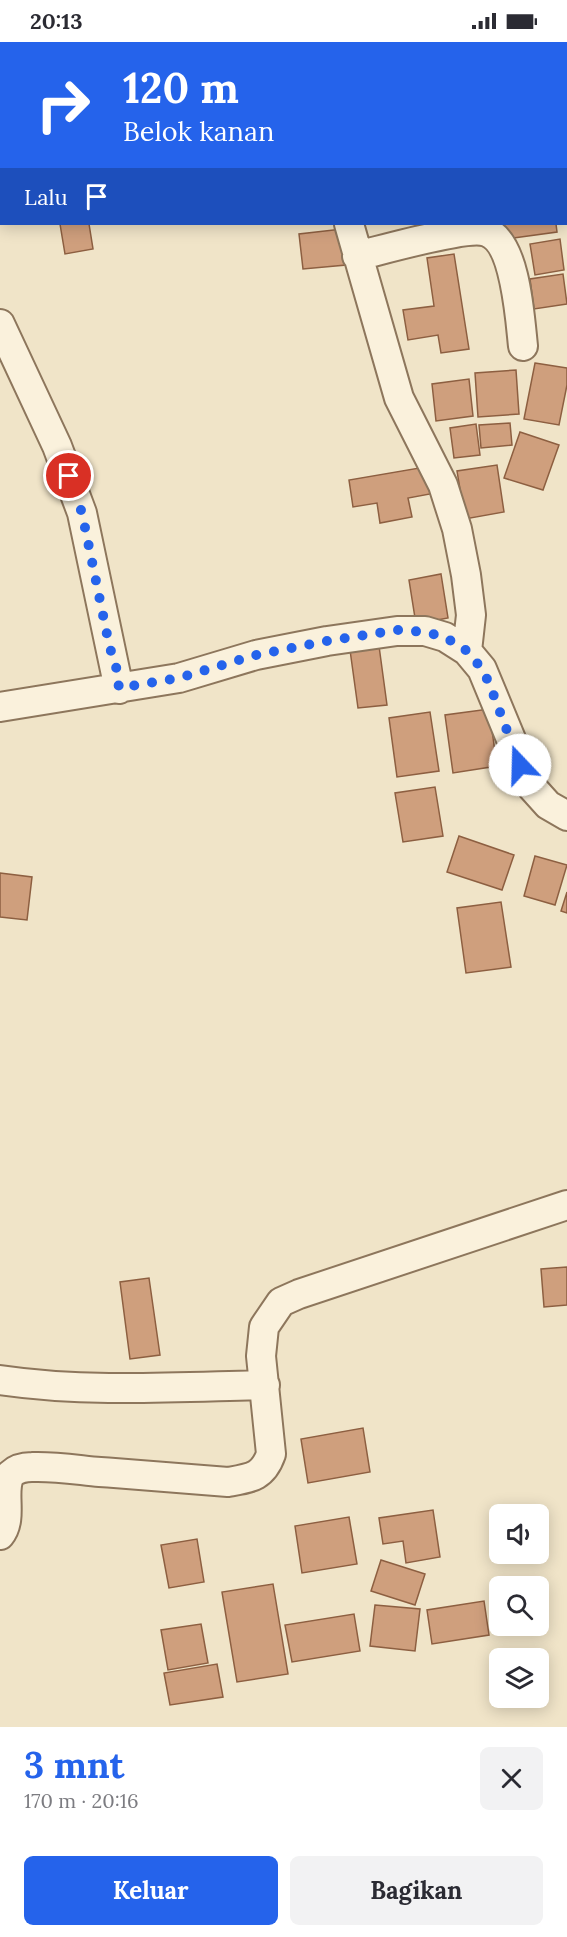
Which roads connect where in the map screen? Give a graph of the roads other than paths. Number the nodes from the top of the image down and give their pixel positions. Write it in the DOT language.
graph roads {
  1 [pos="348,225"];
  2 [pos="357,256"];
  3 [pos="0,324"];
  4 [pos="523,346"];
  5 [pos="467,651"];
  6 [pos="119,688"];
  7 [pos="0,707"];
  8 [pos="567,816"];
  9 [pos="567,1205"];
  10 [pos="0,1380"];
  11 [pos="265,1385"];
  12 [pos="0,1535"];
  1 -- 2 [label="street"];
  2 -- 4 [label="street"];
  2 -- 5 [label="street"];
  3 -- 6 [label="street"];
  5 -- 6 [label="street"];
  5 -- 8 [label="street"];
  6 -- 7 [label="street"];
  9 -- 11 [label="street"];
  10 -- 11 [label="street"];
  11 -- 12 [label="street"];
}
